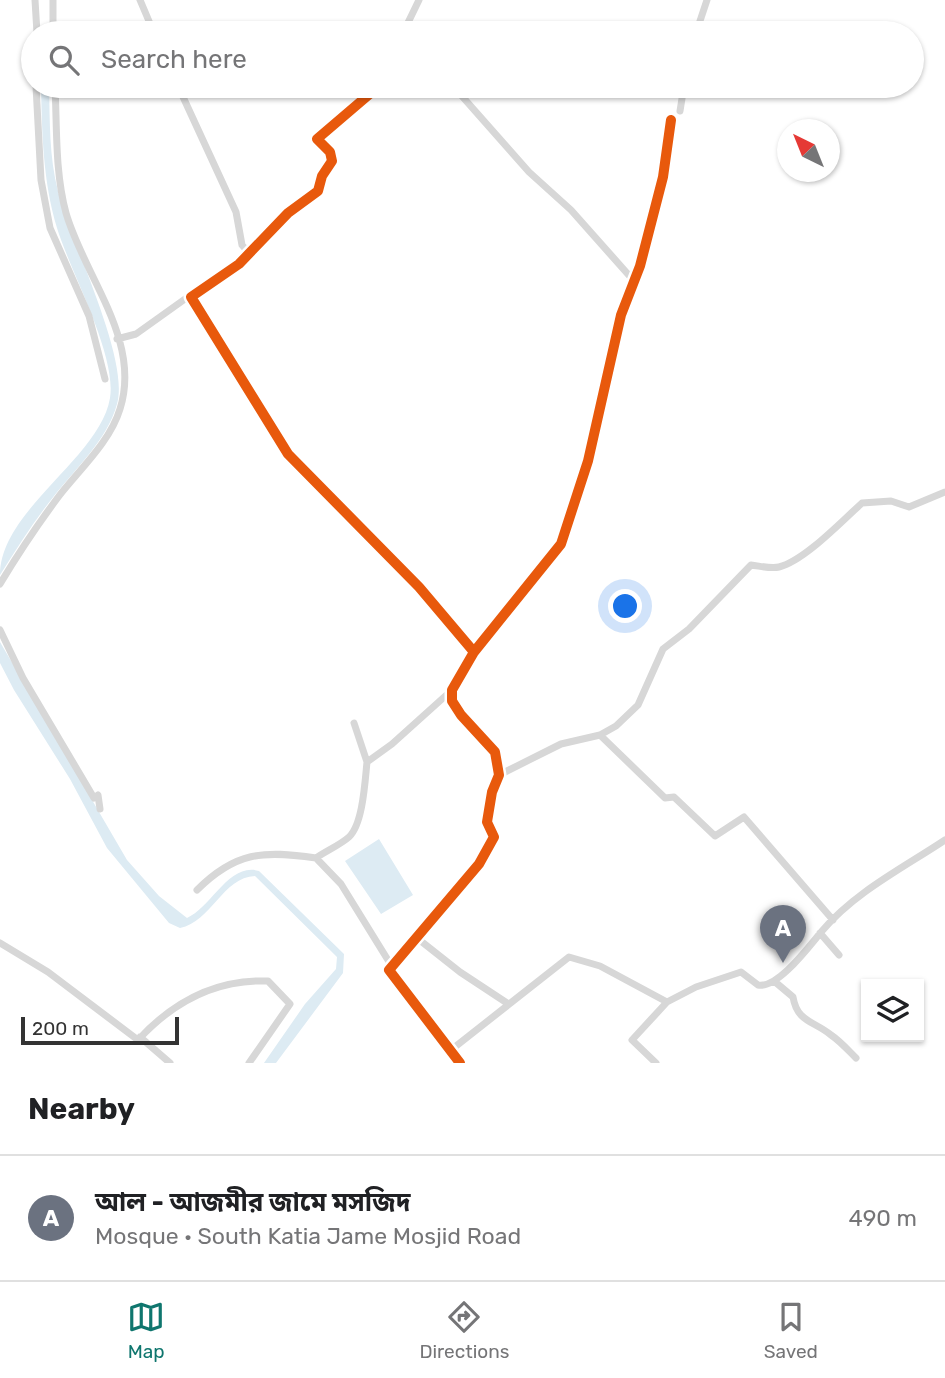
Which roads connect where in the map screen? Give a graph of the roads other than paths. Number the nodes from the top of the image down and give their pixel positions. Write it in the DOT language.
graph roads {
  1 [pos="35,0"];
  2 [pos="53,0"];
  3 [pos="140,0"];
  4 [pos="419,0"];
  5 [pos="707,0"];
  6 [pos="36,21"];
  7 [pos="53,21"];
  8 [pos="149,21"];
  9 [pos="410,21"];
  10 [pos="700,21"];
  11 [pos="38,98"];
  12 [pos="55,98"];
  13 [pos="184,98"];
  14 [pos="365,98"];
  15 [pos="464,98"];
  16 [pos="682,98"];
  17 [pos="680,111"];
  18 [pos="671,120"];
  19 [pos="250,254"];
  20 [pos="634,281"];
  21 [pos="184,299"];
  22 [pos="117,339"];
  23 [pos="105,379"];
  24 [pos="945,492"];
  25 [pos="0,584"];
  26 [pos="0,630"];
  27 [pos="474,652"];
  28 [pos="452,690"];
  29 [pos="354,723"];
  30 [pos="600,735"];
  31 [pos="367,762"];
  32 [pos="499,775"];
  33 [pos="100,809"];
  34 [pos="945,840"];
  35 [pos="316,858"];
  36 [pos="197,890"];
  37 [pos="833,920"];
  38 [pos="820,933"];
  39 [pos="417,938"];
  40 [pos="0,943"];
  41 [pos="839,955"];
  42 [pos="391,965"];
  43 [pos="774,981"];
  44 [pos="667,1002"];
  45 [pos="508,1003"];
  46 [pos="140,1037"];
  47 [pos="451,1050"];
  48 [pos="856,1058"];
  49 [pos="170,1063"];
  50 [pos="249,1063"];
  51 [pos="460,1063"];
  52 [pos="656,1063"];
  1 -- 6 [label="street"];
  2 -- 7 [label="street"];
  3 -- 8 [label="street"];
  4 -- 9 [label="street"];
  5 -- 10 [label="street"];
  11 -- 23 [label="street"];
  12 -- 22 [label="street"];
  13 -- 19 [label="street"];
  14 -- 19 [label="street"];
  15 -- 20 [label="street"];
  16 -- 17 [label="street"];
  18 -- 20 [label="street"];
  19 -- 27 [label="street"];
  20 -- 27 [label="street"];
  21 -- 22 [label="street"];
  22 -- 25 [label="street"];
  24 -- 30 [label="street"];
  26 -- 33 [label="street"];
  27 -- 28 [label="street"];
  28 -- 31 [label="street"];
  28 -- 32 [label="street"];
  29 -- 31 [label="street"];
  30 -- 32 [label="street"];
  30 -- 37 [label="street"];
  31 -- 35 [label="street"];
  32 -- 39 [label="street"];
  34 -- 37 [label="street"];
  35 -- 36 [label="street"];
  35 -- 42 [label="street"];
  37 -- 38 [label="street"];
  38 -- 41 [label="street"];
  38 -- 43 [label="street"];
  39 -- 42 [label="street"];
  39 -- 45 [label="street"];
  40 -- 46 [label="street"];
  42 -- 47 [label="street"];
  43 -- 44 [label="street"];
  43 -- 48 [label="street"];
  44 -- 45 [label="street"];
  44 -- 52 [label="street"];
  45 -- 47 [label="street"];
  46 -- 49 [label="street"];
  46 -- 50 [label="street"];
  47 -- 51 [label="street"];
}
